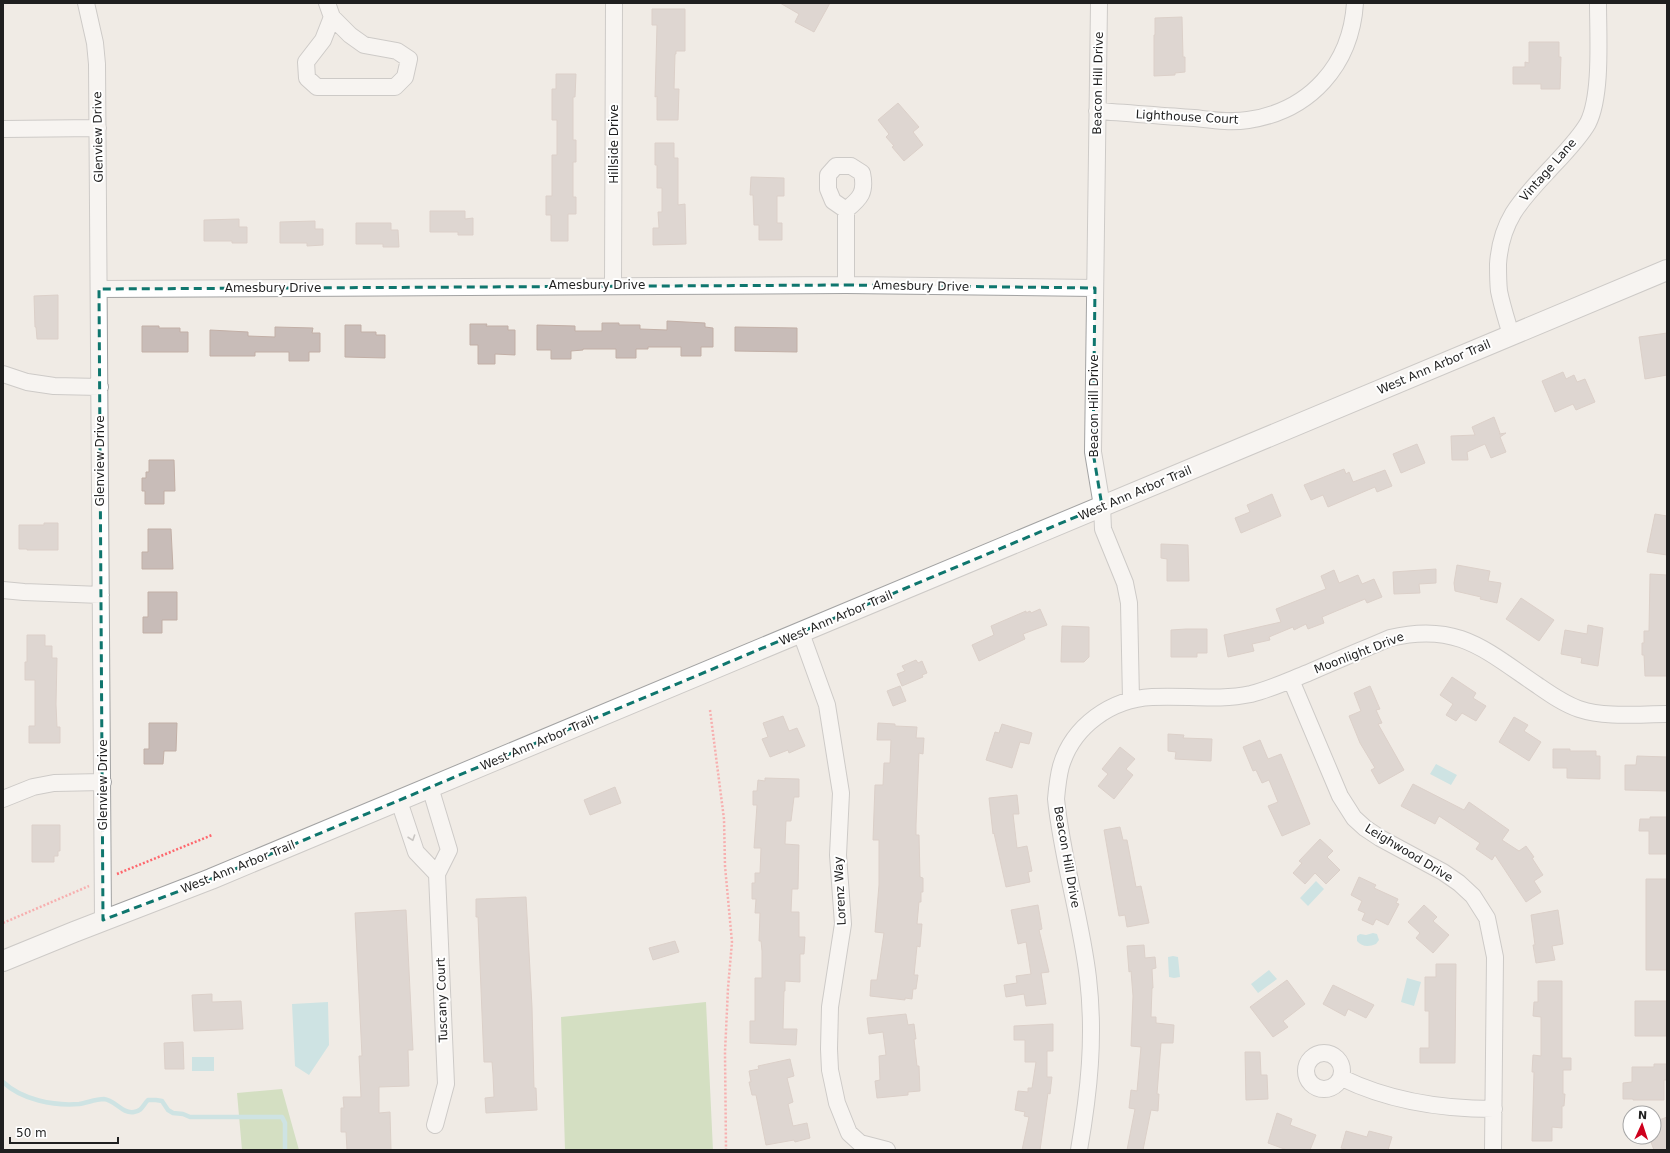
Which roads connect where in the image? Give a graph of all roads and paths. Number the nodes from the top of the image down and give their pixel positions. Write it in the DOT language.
graph roads {
  1 [pos="86,3"];
  2 [pos="614,3"];
  3 [pos="1099,3"];
  4 [pos="1355,3"];
  5 [pos="1598,3"];
  6 [pos="329,10"];
  7 [pos="1097,111"];
  8 [pos="98,128"];
  9 [pos="3,129"];
  10 [pos="846,210"];
  11 [pos="1667,270"];
  12 [pos="613,285"];
  13 [pos="846,285"];
  14 [pos="1095,288"];
  15 [pos="99,289"];
  16 [pos="1511,335"];
  17 [pos="3,374"];
  18 [pos="100,387"];
  19 [pos="1102,506"];
  20 [pos="3,590"];
  21 [pos="101,595"];
  22 [pos="801,633"];
  23 [pos="1291,680"];
  24 [pos="1131,700"];
  25 [pos="710,710"];
  26 [pos="1667,714"];
  27 [pos="103,782"];
  28 [pos="430,787"];
  29 [pos="3,799"];
  30 [pos="399,801"];
  31 [pos="437,874"];
  32 [pos="103,920"];
  33 [pos="3,961"];
  34 [pos="1342,1078"];
  35 [pos="1494,1109"];
  36 [pos="435,1125"];
  37 [pos="726,1150"];
  38 [pos="887,1150"];
  39 [pos="1079,1150"];
  40 [pos="1493,1150"];
  1 -- 8 [label="street, Glenview Drive"];
  2 -- 12 [label="street, Hillside Drive"];
  3 -- 7 [label="street, Beacon Hill Drive"];
  4 -- 7 [label="street, Lighthouse Court"];
  5 -- 16 [label="street, Vintage Lane"];
  6 -- 6 [label="street"];
  7 -- 14 [label="street, Beacon Hill Drive"];
  8 -- 9 [label="street"];
  8 -- 15 [label="street, Glenview Drive"];
  10 -- 13 [label="street"];
  11 -- 16 [label="street, West Ann Arbor Trail"];
  12 -- 13 [label="street, Amesbury Drive"];
  12 -- 15 [label="street, Amesbury Drive"];
  13 -- 14 [label="street, Amesbury Drive"];
  14 -- 19 [label="street, Beacon Hill Drive"];
  15 -- 18 [label="street, Glenview Drive"];
  16 -- 19 [label="street, West Ann Arbor Trail"];
  17 -- 18 [label="street"];
  18 -- 21 [label="street, Glenview Drive"];
  19 -- 22 [label="street, West Ann Arbor Trail"];
  19 -- 24 [label="street, Beacon Hill Drive"];
  20 -- 21 [label="street"];
  21 -- 27 [label="street, Glenview Drive"];
  22 -- 28 [label="street, West Ann Arbor Trail"];
  22 -- 38 [label="street, Lorenz Way"];
  23 -- 24 [label="street, Moonlight Drive"];
  23 -- 26 [label="street, Moonlight Drive"];
  23 -- 35 [label="street, Leighwood Drive"];
  24 -- 39 [label="street, Beacon Hill Drive"];
  25 -- 37 [label="path"];
  27 -- 29 [label="street"];
  27 -- 32 [label="street, Glenview Drive"];
  28 -- 30 [label="street, West Ann Arbor Trail"];
  28 -- 31 [label="street, Tuscany Court"];
  30 -- 31 [label="street, one-way"];
  30 -- 32 [label="street, West Ann Arbor Trail"];
  31 -- 36 [label="street, Tuscany Court"];
  32 -- 33 [label="street, West Ann Arbor Trail"];
  34 -- 35 [label="street"];
  35 -- 40 [label="street, Leighwood Drive"];
}
